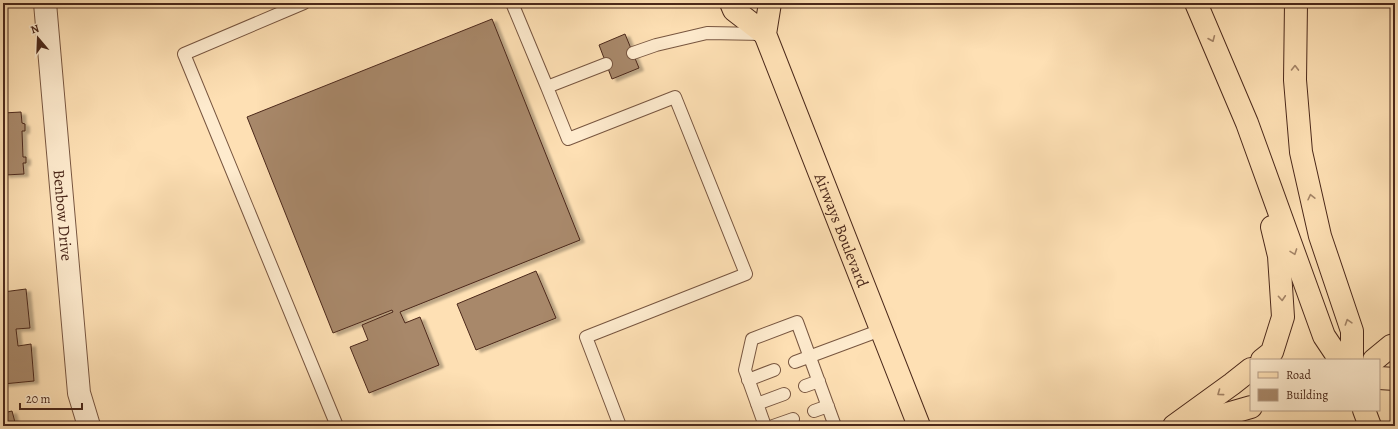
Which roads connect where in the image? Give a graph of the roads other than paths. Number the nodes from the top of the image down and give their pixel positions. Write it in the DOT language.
graph roads {
  1 [pos="45,3"];
  2 [pos="304,3"];
  3 [pos="512,3"];
  4 [pos="731,3"];
  5 [pos="770,3"];
  6 [pos="1196,3"];
  7 [pos="1296,3"];
  8 [pos="765,34"];
  9 [pos="633,53"];
  10 [pos="606,64"];
  11 [pos="547,87"];
  12 [pos="1248,123"];
  13 [pos="881,330"];
  14 [pos="1395,345"];
  15 [pos="810,357"];
  16 [pos="1263,359"];
  17 [pos="1339,359"];
  18 [pos="1352,359"];
  19 [pos="1375,359"];
  20 [pos="795,362"];
  21 [pos="774,370"];
  22 [pos="1250,370"];
  23 [pos="1380,378"];
  24 [pos="1395,379"];
  25 [pos="748,380"];
  26 [pos="819,381"];
  27 [pos="805,386"];
  28 [pos="784,394"];
  29 [pos="757,404"];
  30 [pos="828,406"];
  31 [pos="1250,407"];
  32 [pos="814,411"];
  33 [pos="1364,411"];
  34 [pos="793,419"];
  35 [pos="88,426"];
  36 [pos="337,426"];
  37 [pos="620,426"];
  38 [pos="765,426"];
  39 [pos="773,426"];
  40 [pos="835,426"];
  41 [pos="918,426"];
  42 [pos="1174,426"];
  43 [pos="1185,426"];
  44 [pos="1370,426"];
  1 -- 35 [label="street, Benbow Drive"];
  2 -- 36 [label="lane"];
  3 -- 11 [label="lane"];
  4 -- 8 [label="main road"];
  5 -- 8 [label="main road"];
  6 -- 12 [label="main road, one-way"];
  18 -- 7 [label="main road, one-way"];
  8 -- 9 [label="lane"];
  8 -- 13 [label="main road, Airways Boulevard"];
  10 -- 11 [label="lane"];
  11 -- 37 [label="lane"];
  12 -- 16 [label="main road, one-way"];
  12 -- 17 [label="main road, one-way"];
  13 -- 15 [label="lane"];
  13 -- 41 [label="main road, Airways Boulevard"];
  14 -- 19 [label="main road"];
  15 -- 20 [label="lane"];
  15 -- 25 [label="lane"];
  15 -- 26 [label="lane"];
  21 -- 25 [label="lane"];
  22 -- 42 [label="main road, one-way"];
  23 -- 24 [label="main road"];
  25 -- 29 [label="lane"];
  26 -- 27 [label="lane"];
  26 -- 30 [label="lane"];
  28 -- 29 [label="lane"];
  29 -- 38 [label="lane"];
  30 -- 32 [label="lane"];
  30 -- 40 [label="lane"];
  31 -- 43 [label="main road"];
  33 -- 44 [label="main road"];
  34 -- 39 [label="lane"];
}
